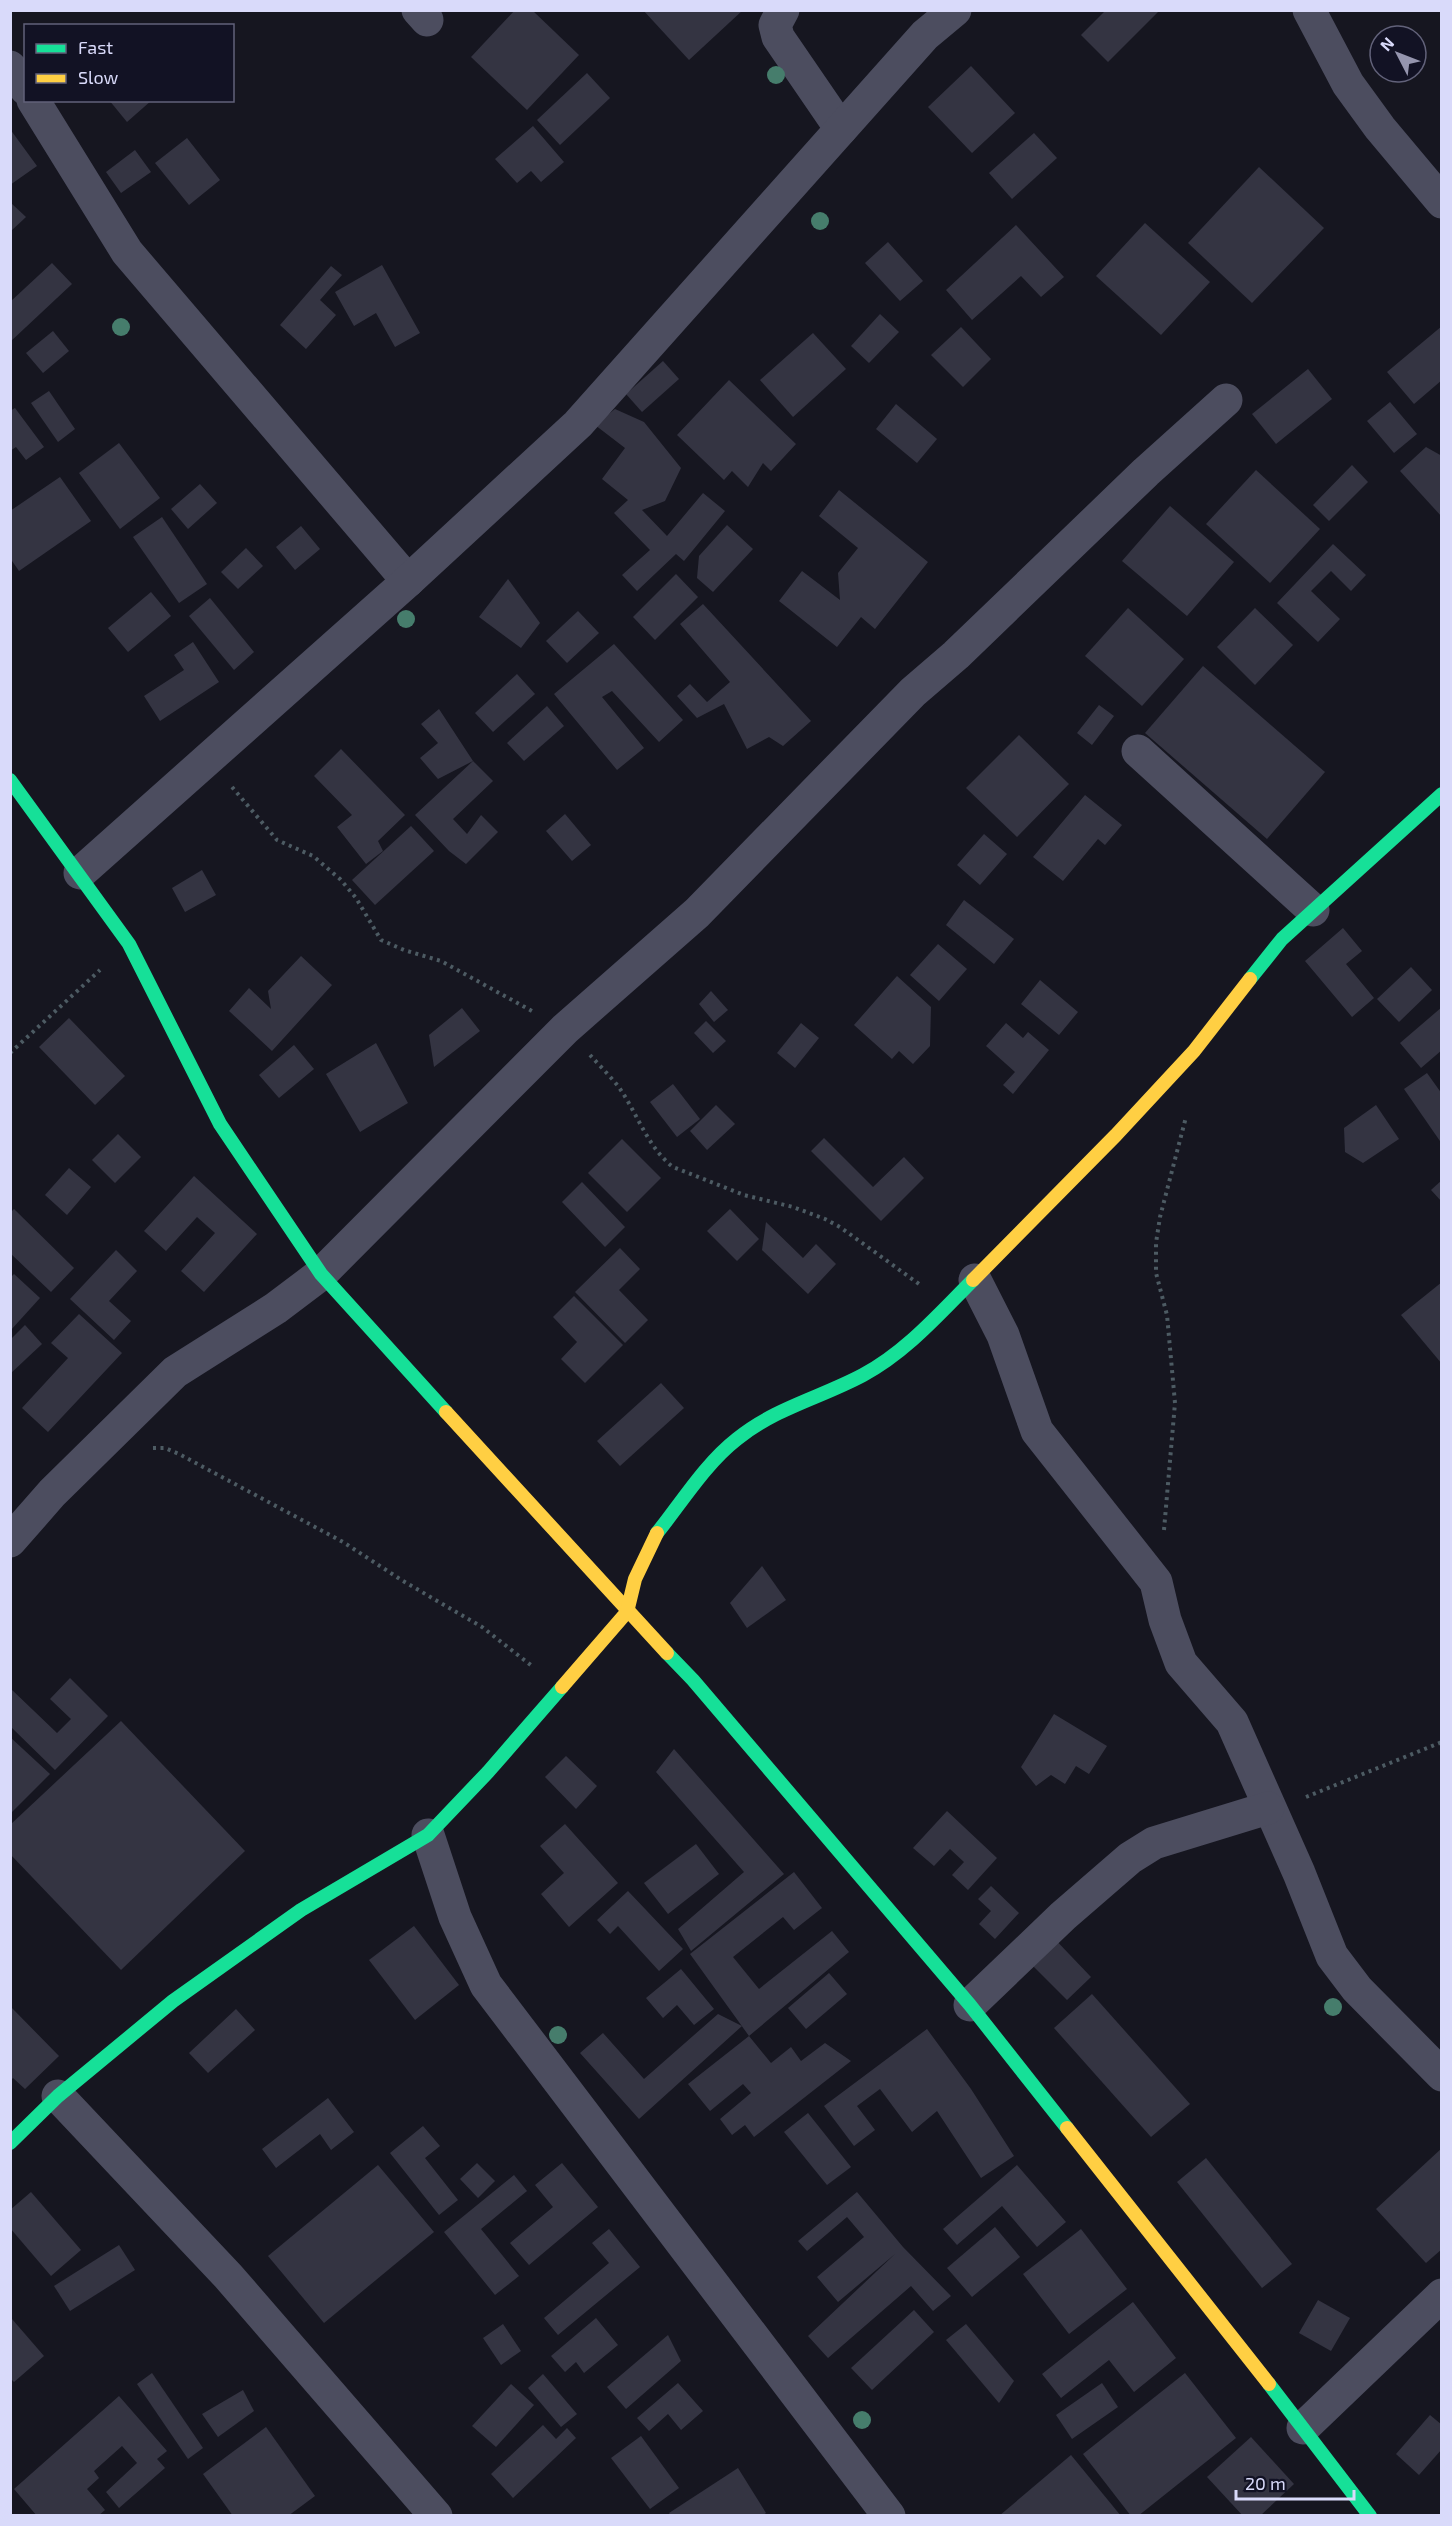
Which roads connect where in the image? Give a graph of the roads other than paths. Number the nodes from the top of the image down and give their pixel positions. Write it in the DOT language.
graph roads {
  1 [pos="783,10"];
  2 [pos="955,10"];
  3 [pos="1309,10"];
  4 [pos="10,67"];
  5 [pos="24,86"];
  6 [pos="34,102"];
  7 [pos="841,129"];
  8 [pos="1442,202"];
  9 [pos="1226,400"];
  10 [pos="408,581"];
  11 [pos="1138,751"];
  12 [pos="10,780"];
  13 [pos="1442,795"];
  14 [pos="80,873"];
  15 [pos="1313,910"];
  16 [pos="321,1274"];
  17 [pos="975,1280"];
  18 [pos="22,1516"];
  19 [pos="10,1541"];
  20 [pos="627,1612"];
  21 [pos="1268,1808"];
  22 [pos="428,1835"];
  23 [pos="970,2005"];
  24 [pos="1442,2075"];
  25 [pos="58,2096"];
  26 [pos="10,2143"];
  27 [pos="1442,2295"];
  28 [pos="1303,2428"];
  29 [pos="436,2516"];
  30 [pos="889,2516"];
  31 [pos="1370,2516"];
  1 -- 7 [label="street"];
  2 -- 7 [label="street"];
  3 -- 8 [label="street"];
  4 -- 5 [label="street"];
  6 -- 10 [label="street"];
  7 -- 10 [label="street"];
  9 -- 16 [label="street"];
  10 -- 14 [label="street"];
  11 -- 15 [label="street"];
  12 -- 14 [label="street"];
  13 -- 15 [label="street"];
  14 -- 16 [label="street"];
  15 -- 17 [label="street"];
  16 -- 18 [label="street"];
  16 -- 20 [label="street"];
  17 -- 20 [label="street"];
  17 -- 21 [label="street"];
  18 -- 19 [label="street"];
  20 -- 22 [label="street"];
  20 -- 23 [label="street"];
  21 -- 23 [label="street"];
  21 -- 24 [label="street"];
  22 -- 25 [label="street"];
  22 -- 30 [label="street"];
  23 -- 28 [label="street"];
  25 -- 26 [label="street"];
  25 -- 29 [label="street"];
  27 -- 28 [label="street"];
  28 -- 31 [label="street"];
}
